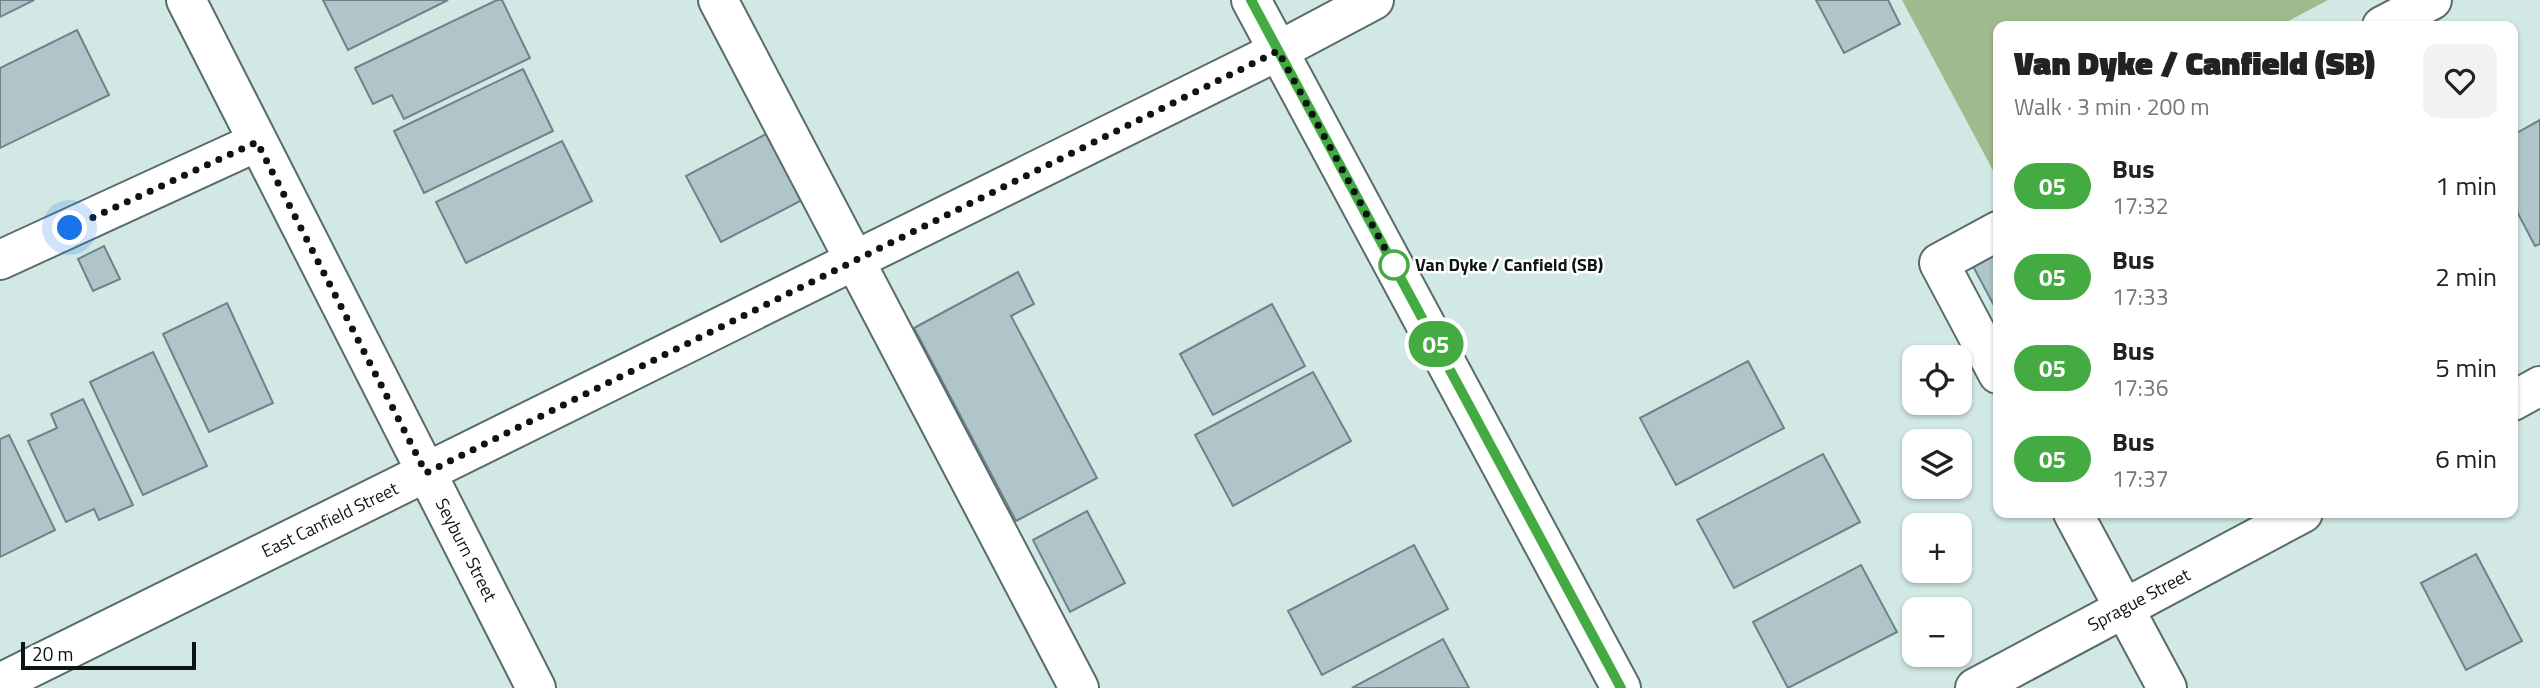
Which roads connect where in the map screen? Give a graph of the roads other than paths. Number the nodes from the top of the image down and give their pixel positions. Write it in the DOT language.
graph roads {
  1 [pos="186,0"];
  2 [pos="718,0"];
  3 [pos="1251,0"];
  4 [pos="1374,0"];
  5 [pos="2432,0"];
  6 [pos="2392,21"];
  7 [pos="1278,51"];
  8 [pos="257,142"];
  9 [pos="1993,234"];
  10 [pos="0,260"];
  11 [pos="854,261"];
  12 [pos="1993,365"];
  13 [pos="2540,386"];
  14 [pos="2518,398"];
  15 [pos="426,473"];
  16 [pos="2076,518"];
  17 [pos="2295,518"];
  18 [pos="2124,609"];
  19 [pos="0,683"];
  20 [pos="536,688"];
  21 [pos="1079,688"];
  22 [pos="1621,688"];
  23 [pos="1975,688"];
  24 [pos="2167,688"];
  1 -- 8 [label="street, Seyburn Street"];
  2 -- 11 [label="street"];
  3 -- 7 [label="street"];
  4 -- 7 [label="street, East Canfield Street"];
  5 -- 6 [label="street"];
  7 -- 11 [label="street, East Canfield Street"];
  7 -- 22 [label="street"];
  8 -- 10 [label="street"];
  8 -- 15 [label="street, Seyburn Street"];
  9 -- 12 [label="street"];
  11 -- 15 [label="street, East Canfield Street"];
  11 -- 21 [label="street"];
  13 -- 14 [label="street"];
  15 -- 19 [label="street, East Canfield Street"];
  15 -- 20 [label="street, Seyburn Street"];
  16 -- 18 [label="street"];
  17 -- 18 [label="street, Sprague Street"];
  18 -- 23 [label="street, Sprague Street"];
  18 -- 24 [label="street"];
}
